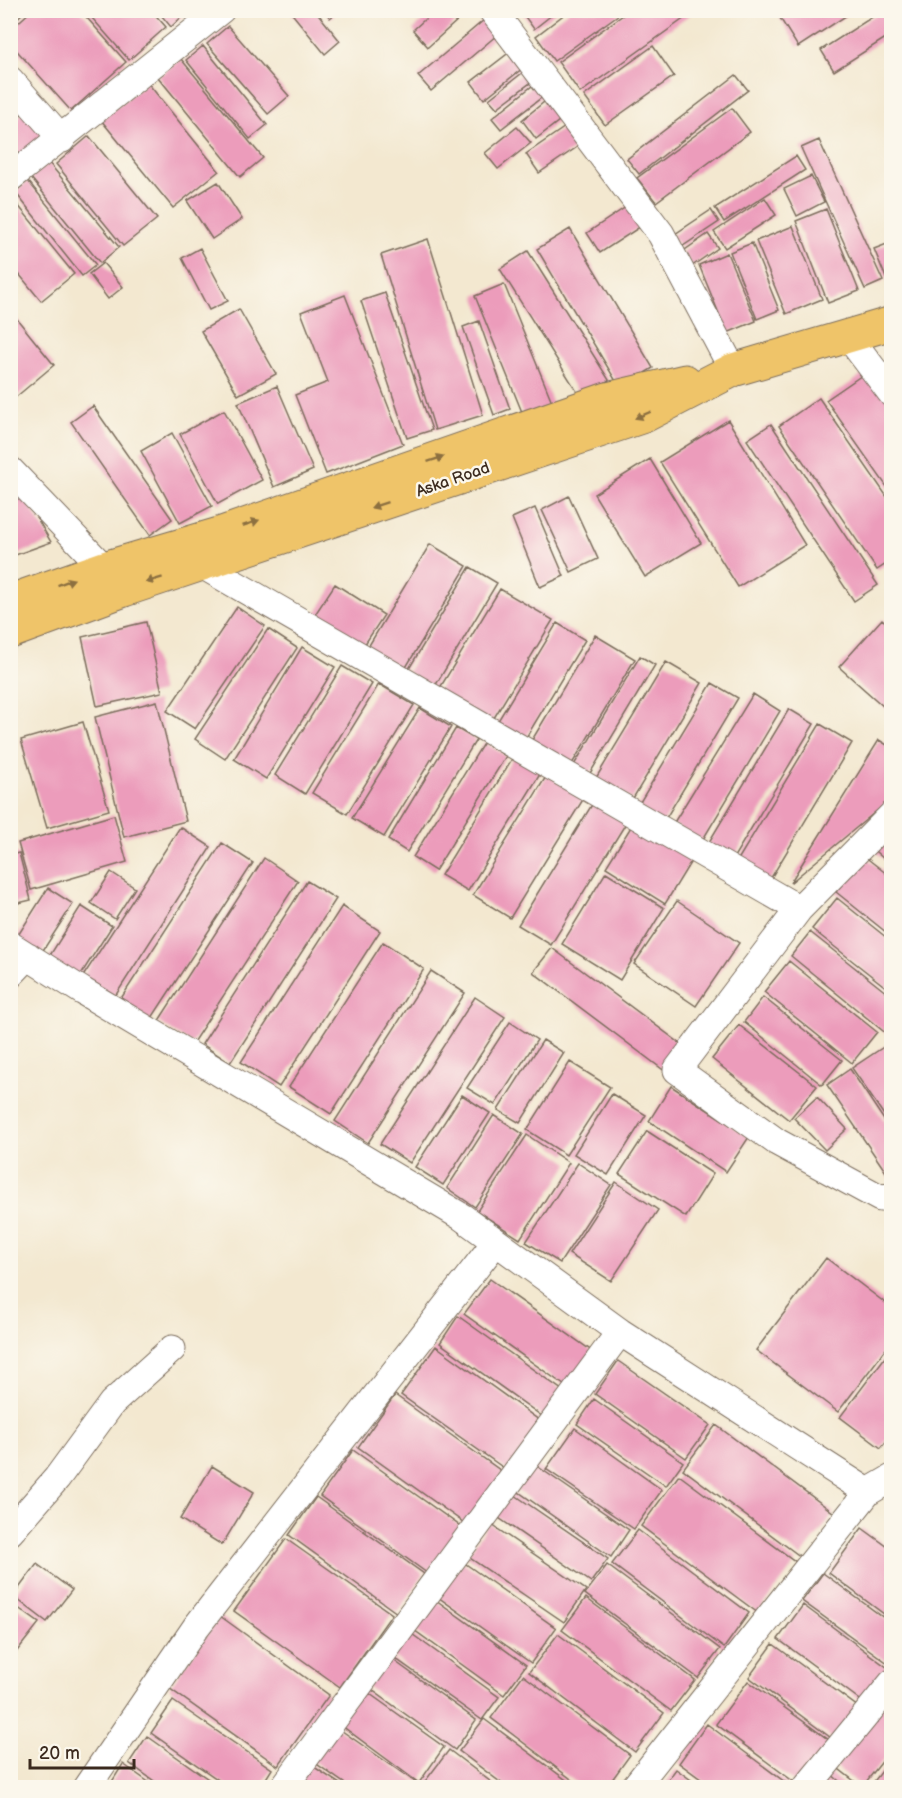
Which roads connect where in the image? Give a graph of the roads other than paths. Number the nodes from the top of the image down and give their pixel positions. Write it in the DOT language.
graph roads {
  1 [pos="221,10"];
  2 [pos="492,10"];
  3 [pos="10,80"];
  4 [pos="62,139"];
  5 [pos="10,178"];
  6 [pos="891,323"];
  7 [pos="848,336"];
  8 [pos="733,370"];
  9 [pos="891,394"];
  10 [pos="10,470"];
  11 [pos="202,565"];
  12 [pos="104,568"];
  13 [pos="10,602"];
  14 [pos="10,632"];
  15 [pos="891,815"];
  16 [pos="798,909"];
  17 [pos="16,959"];
  18 [pos="891,1197"];
  19 [pos="495,1243"];
  20 [pos="620,1332"];
  21 [pos="172,1348"];
  22 [pos="891,1478"];
  23 [pos="868,1492"];
  24 [pos="10,1532"];
  25 [pos="891,1683"];
  26 [pos="86,1788"];
  27 [pos="283,1788"];
  28 [pos="634,1788"];
  29 [pos="806,1788"];
  1 -- 4 [label="street"];
  2 -- 8 [label="street"];
  3 -- 4 [label="street"];
  4 -- 5 [label="street"];
  6 -- 7 [label="highway, Aska Road"];
  7 -- 8 [label="highway, Aska Road"];
  7 -- 9 [label="street"];
  8 -- 11 [label="highway, Aska Road, one-way"];
  12 -- 8 [label="highway, one-way"];
  10 -- 12 [label="street"];
  11 -- 14 [label="highway, Aska Road, one-way"];
  11 -- 16 [label="street"];
  13 -- 12 [label="highway, one-way"];
  15 -- 16 [label="street"];
  16 -- 18 [label="street"];
  17 -- 19 [label="street"];
  19 -- 20 [label="street"];
  19 -- 26 [label="street"];
  20 -- 23 [label="street"];
  20 -- 27 [label="street"];
  21 -- 24 [label="street"];
  22 -- 23 [label="street"];
  23 -- 28 [label="street"];
  25 -- 29 [label="street"];
}
